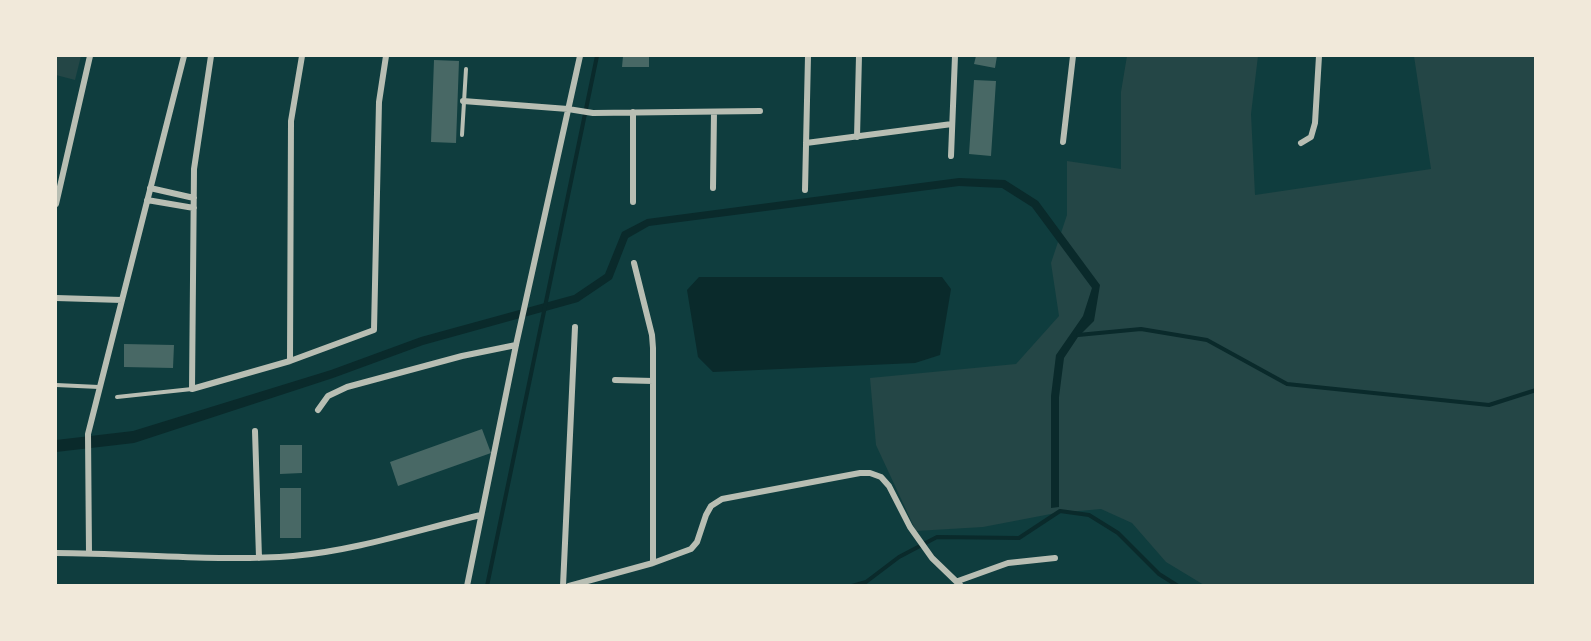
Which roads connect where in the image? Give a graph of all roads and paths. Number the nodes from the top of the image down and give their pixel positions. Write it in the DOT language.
graph roads {
  1 [pos="90,56"];
  2 [pos="184,56"];
  3 [pos="211,56"];
  4 [pos="302,56"];
  5 [pos="386,56"];
  6 [pos="580,56"];
  7 [pos="808,56"];
  8 [pos="859,56"];
  9 [pos="955,56"];
  10 [pos="1073,56"];
  11 [pos="1319,56"];
  12 [pos="466,69"];
  13 [pos="464,101"];
  14 [pos="568,109"];
  15 [pos="760,111"];
  16 [pos="633,112"];
  17 [pos="714,112"];
  18 [pos="952,124"];
  19 [pos="462,135"];
  20 [pos="857,137"];
  21 [pos="1063,142"];
  22 [pos="1301,143"];
  23 [pos="806,144"];
  24 [pos="951,156"];
  25 [pos="150,188"];
  26 [pos="713,188"];
  27 [pos="805,190"];
  28 [pos="194,198"];
  29 [pos="147,200"];
  30 [pos="633,202"];
  31 [pos="56,204"];
  32 [pos="194,208"];
  33 [pos="634,263"];
  34 [pos="56,298"];
  35 [pos="122,300"];
  36 [pos="575,327"];
  37 [pos="516,345"];
  38 [pos="290,361"];
  39 [pos="615,380"];
  40 [pos="653,381"];
  41 [pos="56,385"];
  42 [pos="99,387"];
  43 [pos="192,389"];
  44 [pos="117,397"];
  45 [pos="318,410"];
  46 [pos="255,431"];
  47 [pos="481,515"];
  48 [pos="56,553"];
  49 [pos="89,553"];
  50 [pos="259,558"];
  51 [pos="1055,558"];
  52 [pos="653,563"];
  53 [pos="959,583"];
  54 [pos="466,585"];
  55 [pos="563,585"];
  56 [pos="569,585"];
  1 -- 31 [label="street"];
  2 -- 25 [label="street"];
  3 -- 28 [label="street"];
  4 -- 38 [label="street"];
  5 -- 38 [label="street"];
  6 -- 14 [label="street"];
  7 -- 23 [label="street"];
  8 -- 20 [label="street"];
  9 -- 18 [label="street"];
  10 -- 21 [label="street"];
  11 -- 22 [label="street"];
  12 -- 13 [label="lane"];
  13 -- 14 [label="street"];
  13 -- 19 [label="lane"];
  14 -- 16 [label="street"];
  14 -- 37 [label="street"];
  15 -- 17 [label="street"];
  16 -- 17 [label="street"];
  16 -- 30 [label="street"];
  17 -- 26 [label="street"];
  18 -- 20 [label="street"];
  18 -- 24 [label="street"];
  20 -- 23 [label="street"];
  23 -- 27 [label="street"];
  25 -- 28 [label="street"];
  25 -- 29 [label="street"];
  28 -- 32 [label="street"];
  29 -- 32 [label="street"];
  29 -- 35 [label="street"];
  32 -- 43 [label="street"];
  33 -- 40 [label="street"];
  34 -- 35 [label="street"];
  35 -- 42 [label="street"];
  36 -- 55 [label="street"];
  37 -- 45 [label="street"];
  37 -- 47 [label="street"];
  38 -- 43 [label="street"];
  39 -- 40 [label="street"];
  40 -- 52 [label="street"];
  41 -- 42 [label="lane"];
  42 -- 49 [label="street"];
  43 -- 44 [label="lane"];
  46 -- 50 [label="street"];
  47 -- 50 [label="street"];
  47 -- 54 [label="street"];
  48 -- 49 [label="street"];
  49 -- 50 [label="street"];
  51 -- 53 [label="street"];
  52 -- 53 [label="street"];
  52 -- 56 [label="street"];
}
